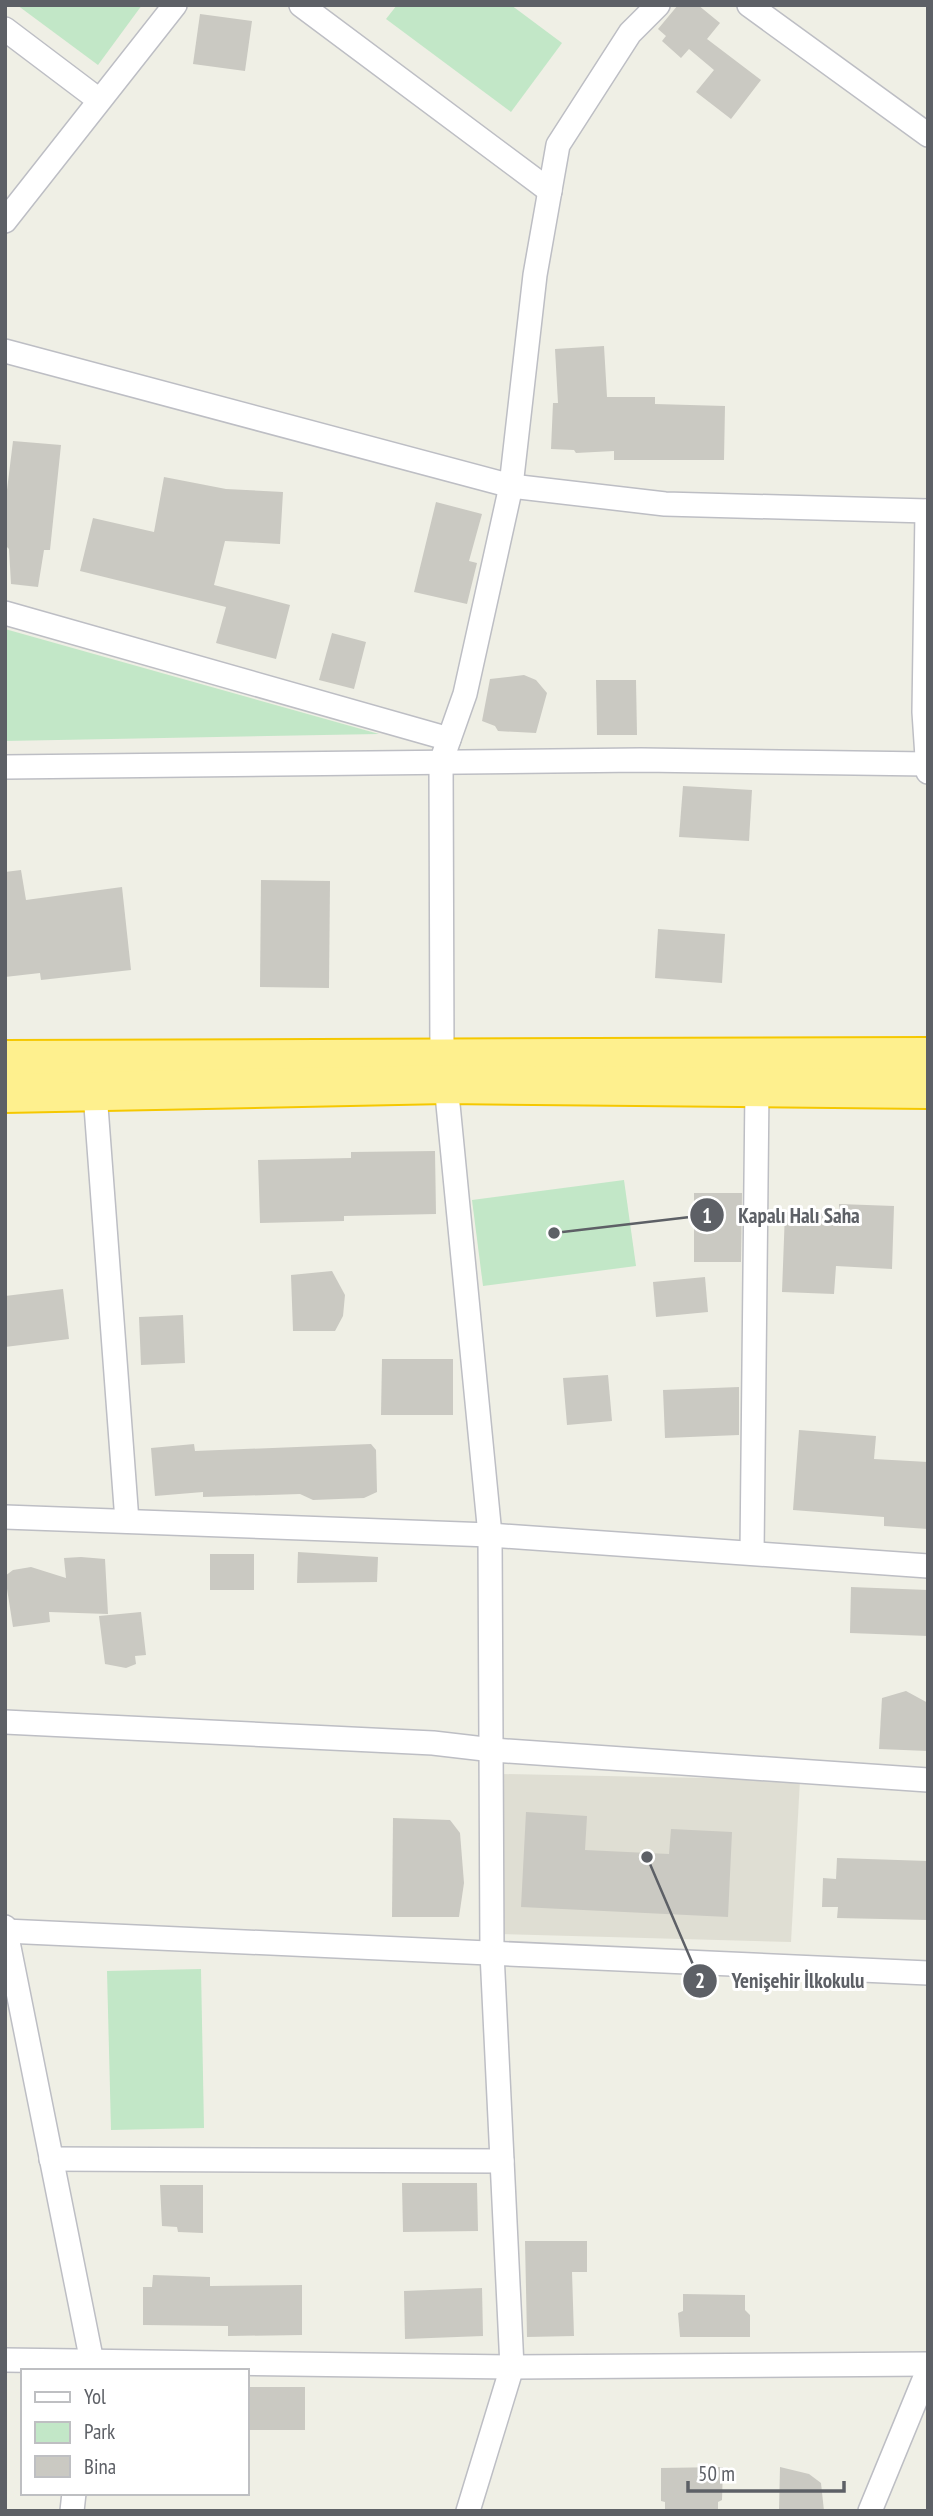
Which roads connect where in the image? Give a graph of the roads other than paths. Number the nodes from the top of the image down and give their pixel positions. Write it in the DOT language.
graph roads {
  1 [pos="175,5"];
  2 [pos="301,5"];
  3 [pos="658,5"];
  4 [pos="749,5"];
  5 [pos="5,29"];
  6 [pos="99,100"];
  7 [pos="928,135"];
  8 [pos="550,191"];
  9 [pos="5,221"];
  10 [pos="5,351"];
  11 [pos="511,486"];
  12 [pos="927,511"];
  13 [pos="5,613"];
  14 [pos="449,739"];
  15 [pos="441,762"];
  16 [pos="928,764"];
  17 [pos="5,768"];
  18 [pos="928,772"];
  19 [pos="928,1057"];
  20 [pos="5,1060"];
  21 [pos="444,1071"];
  22 [pos="757,1088"];
  23 [pos="928,1089"];
  24 [pos="5,1093"];
  25 [pos="95,1093"];
  26 [pos="5,1517"];
  27 [pos="127,1521"];
  28 [pos="491,1535"];
  29 [pos="752,1553"];
  30 [pos="928,1566"];
  31 [pos="5,1721"];
  32 [pos="493,1750"];
  33 [pos="928,1780"];
  34 [pos="5,1929"];
  35 [pos="492,1953"];
  36 [pos="928,1973"];
  37 [pos="51,2159"];
  38 [pos="502,2161"];
  39 [pos="5,2360"];
  40 [pos="928,2364"];
  41 [pos="92,2367"];
  42 [pos="512,2367"];
  43 [pos="928,2370"];
  44 [pos="468,2511"];
  45 [pos="870,2511"];
  1 -- 6 [label="street"];
  2 -- 8 [label="street"];
  3 -- 8 [label="street"];
  4 -- 7 [label="street"];
  5 -- 6 [label="street"];
  6 -- 9 [label="street"];
  8 -- 11 [label="street"];
  10 -- 11 [label="street"];
  11 -- 12 [label="street"];
  11 -- 14 [label="street"];
  12 -- 16 [label="street"];
  13 -- 14 [label="street"];
  14 -- 15 [label="street"];
  15 -- 16 [label="street"];
  15 -- 17 [label="street"];
  15 -- 21 [label="street"];
  16 -- 18 [label="street"];
  19 -- 21 [label="highway"];
  20 -- 21 [label="highway"];
  21 -- 22 [label="highway"];
  21 -- 25 [label="highway"];
  21 -- 28 [label="street"];
  22 -- 23 [label="highway"];
  22 -- 29 [label="street"];
  24 -- 25 [label="highway"];
  25 -- 27 [label="street"];
  26 -- 27 [label="street"];
  27 -- 28 [label="street"];
  28 -- 29 [label="street"];
  28 -- 32 [label="street"];
  29 -- 30 [label="street"];
  31 -- 32 [label="street"];
  32 -- 33 [label="street"];
  32 -- 35 [label="street"];
  34 -- 35 [label="street"];
  34 -- 37 [label="street"];
  35 -- 36 [label="street"];
  35 -- 38 [label="street"];
  37 -- 38 [label="street"];
  37 -- 41 [label="street"];
  38 -- 42 [label="street"];
  39 -- 41 [label="street"];
  40 -- 42 [label="street"];
  41 -- 42 [label="street"];
  42 -- 44 [label="street"];
  43 -- 45 [label="street"];
}
